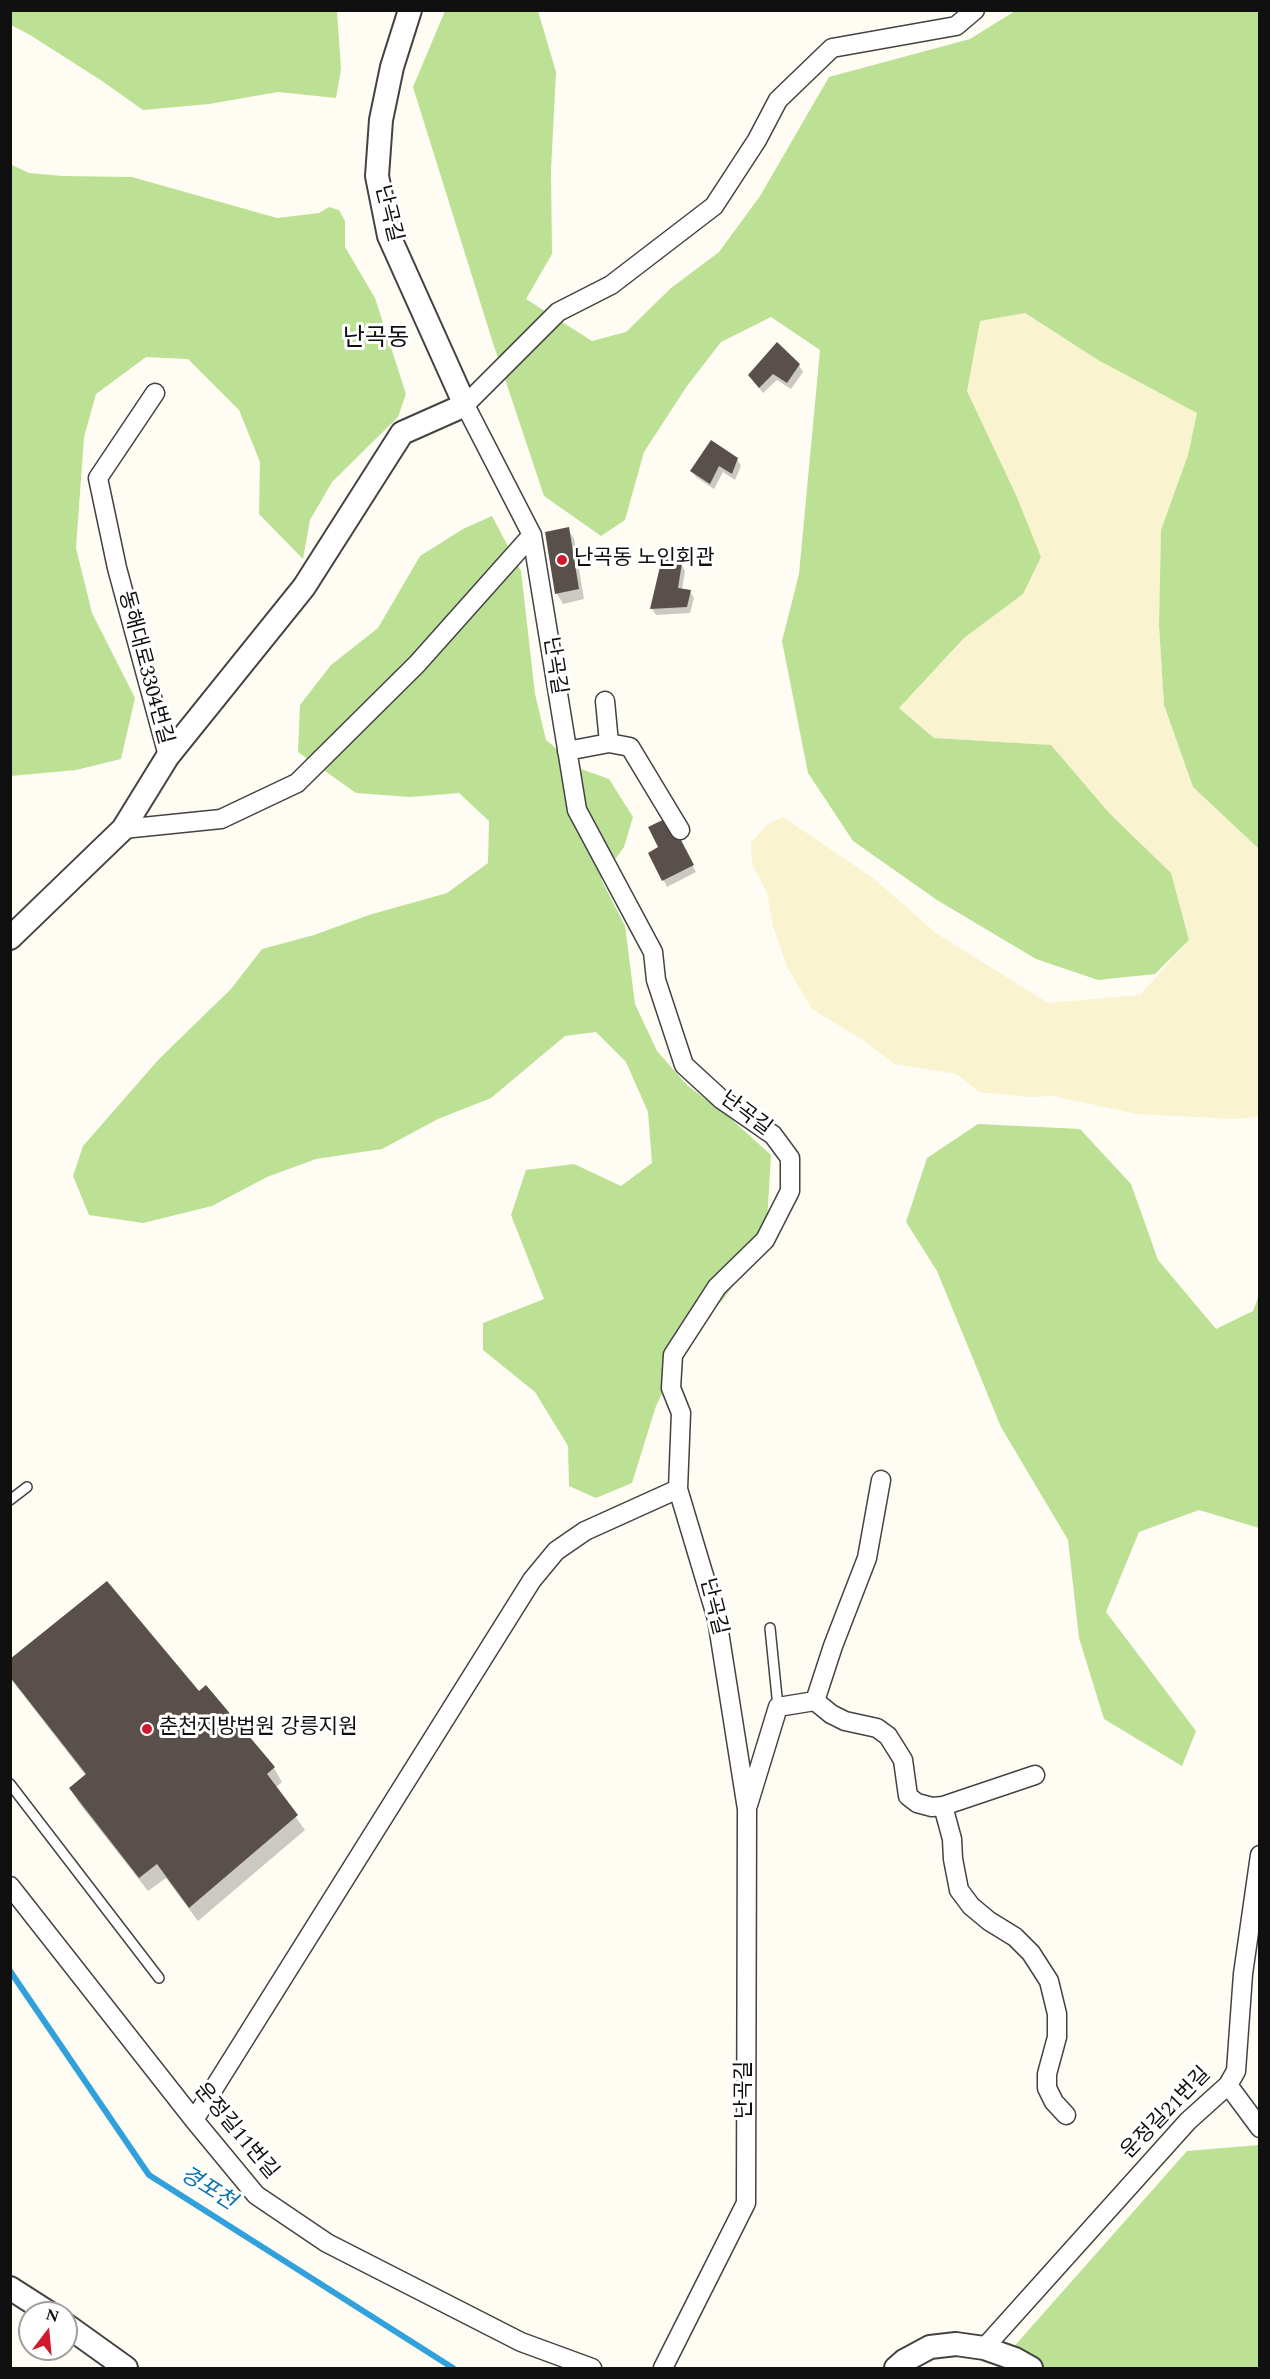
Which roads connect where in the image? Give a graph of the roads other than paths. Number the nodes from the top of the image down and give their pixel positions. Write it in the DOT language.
graph roads {
  1 [pos="410,10"];
  2 [pos="975,10"];
  3 [pos="155,393"];
  4 [pos="465,405"];
  5 [pos="532,535"];
  6 [pos="605,701"];
  7 [pos="609,743"];
  8 [pos="567,751"];
  9 [pos="168,756"];
  10 [pos="123,829"];
  11 [pos="680,830"];
  12 [pos="10,938"];
  13 [pos="881,1480"];
  14 [pos="27,1486"];
  15 [pos="678,1489"];
  16 [pos="10,1500"];
  17 [pos="770,1628"];
  18 [pos="815,1701"];
  19 [pos="778,1707"];
  20 [pos="1035,1775"];
  21 [pos="10,1784"];
  22 [pos="943,1806"];
  23 [pos="747,1809"];
  24 [pos="1260,1855"];
  25 [pos="10,1886"];
  26 [pos="1251,1974"];
  27 [pos="159,1978"];
  28 [pos="1228,2085"];
  29 [pos="1066,2115"];
  30 [pos="194,2120"];
  31 [pos="1260,2128"];
  32 [pos="10,2288"];
  33 [pos="30,2301"];
  34 [pos="78,2334"];
  35 [pos="984,2348"];
  36 [pos="126,2368"];
  37 [pos="592,2368"];
  38 [pos="663,2368"];
  39 [pos="896,2368"];
  40 [pos="1031,2368"];
  1 -- 4 [label="street, 난곡길"];
  2 -- 4 [label="street"];
  3 -- 9 [label="street, 동해대로3304번길"];
  4 -- 5 [label="street, 난곡길"];
  4 -- 9 [label="street"];
  5 -- 8 [label="street, 난곡길"];
  5 -- 10 [label="street"];
  6 -- 7 [label="street"];
  7 -- 8 [label="street"];
  7 -- 11 [label="street"];
  8 -- 15 [label="street, 난곡길"];
  9 -- 10 [label="street, 동해대로3304번길"];
  10 -- 12 [label="street, 동해대로3304번길"];
  13 -- 18 [label="street"];
  14 -- 16 [label="lane"];
  15 -- 23 [label="street, 난곡길"];
  15 -- 30 [label="street"];
  17 -- 19 [label="lane"];
  18 -- 19 [label="street"];
  18 -- 22 [label="street"];
  19 -- 23 [label="street"];
  20 -- 22 [label="street"];
  21 -- 27 [label="lane"];
  22 -- 29 [label="street"];
  23 -- 38 [label="street, 난곡길"];
  24 -- 26 [label="street, 운정길21번길"];
  25 -- 30 [label="street, 운정길11번길"];
  26 -- 28 [label="street, 운정길21번길"];
  28 -- 31 [label="street"];
  28 -- 35 [label="street, 운정길21번길"];
  30 -- 37 [label="street, 운정길11번길"];
  32 -- 33 [label="street"];
  34 -- 36 [label="street"];
  35 -- 39 [label="street"];
  35 -- 40 [label="street"];
}
